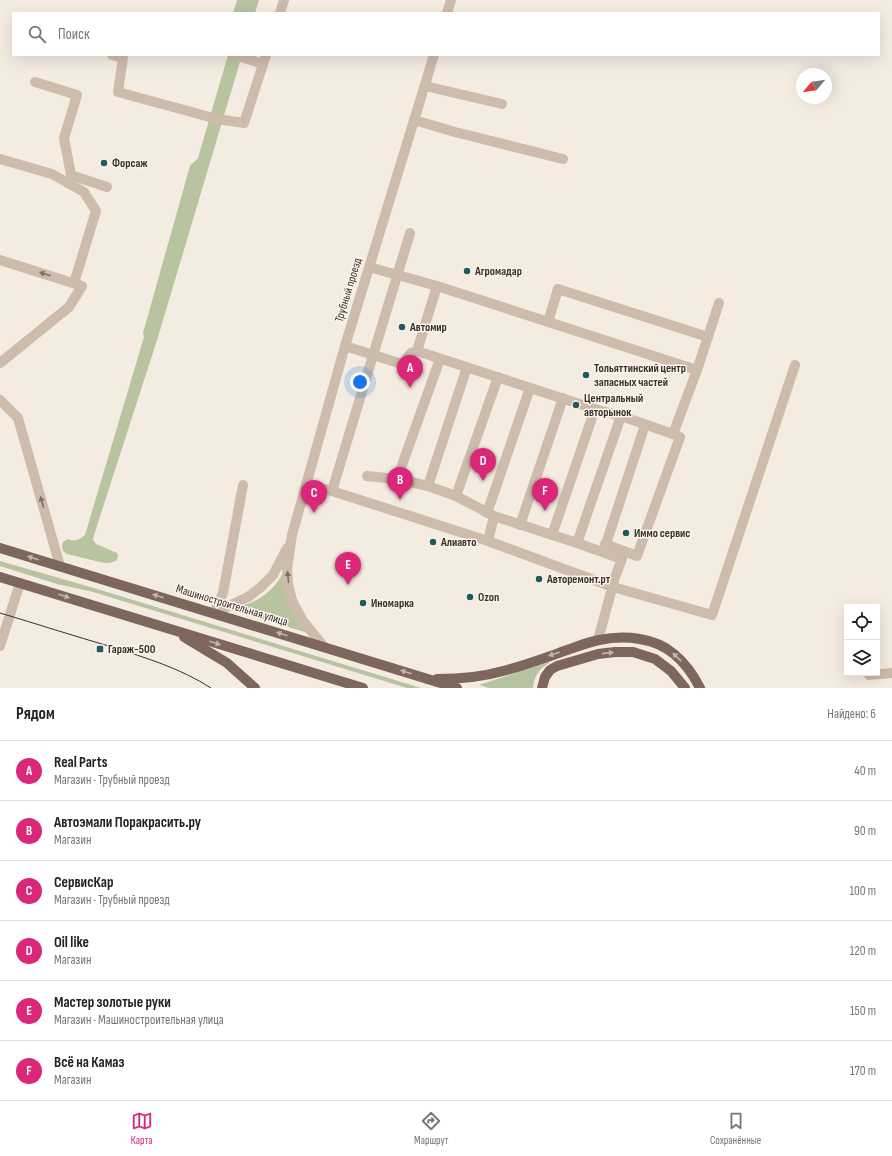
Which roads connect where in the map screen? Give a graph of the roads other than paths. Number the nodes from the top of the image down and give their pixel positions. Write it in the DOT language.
graph roads {
  1 [pos="284,0"];
  2 [pos="451,0"];
  3 [pos="280,12"];
  4 [pos="447,12"];
  5 [pos="116,56"];
  6 [pos="242,56"];
  7 [pos="434,56"];
  8 [pos="265,59"];
  9 [pos="35,82"];
  10 [pos="425,86"];
  11 [pos="502,104"];
  12 [pos="414,120"];
  13 [pos="0,159"];
  14 [pos="563,159"];
  15 [pos="107,187"];
  16 [pos="410,233"];
  17 [pos="0,260"];
  18 [pos="369,267"];
  19 [pos="397,275"];
  20 [pos="78,284"];
  21 [pos="437,286"];
  22 [pos="719,304"];
  23 [pos="548,322"];
  24 [pos="708,337"];
  25 [pos="345,346"];
  26 [pos="418,351"];
  27 [pos="374,355"];
  28 [pos="440,359"];
  29 [pos="0,363"];
  30 [pos="795,365"];
  31 [pos="467,367"];
  32 [pos="697,370"];
  33 [pos="498,377"];
  34 [pos="530,388"];
  35 [pos="563,398"];
  36 [pos="0,400"];
  37 [pos="594,409"];
  38 [pos="621,416"];
  39 [pos="645,425"];
  40 [pos="673,434"];
  41 [pos="366,476"];
  42 [pos="397,479"];
  43 [pos="244,484"];
  44 [pos="306,484"];
  45 [pos="428,486"];
  46 [pos="332,491"];
  47 [pos="456,496"];
  48 [pos="490,514"];
  49 [pos="520,524"];
  50 [pos="292,535"];
  51 [pos="552,535"];
  52 [pos="488,541"];
  53 [pos="577,543"];
  54 [pos="0,548"];
  55 [pos="604,548"];
  56 [pos="60,566"];
  57 [pos="0,577"];
  58 [pos="20,583"];
  59 [pos="613,587"];
  60 [pos="214,613"];
  61 [pos="172,630"];
  62 [pos="598,640"];
  63 [pos="0,642"];
  64 [pos="324,647"];
  65 [pos="892,673"];
  66 [pos="880,674"];
  67 [pos="426,678"];
  68 [pos="255,688"];
  69 [pos="361,688"];
  70 [pos="457,688"];
  71 [pos="542,688"];
  72 [pos="685,688"];
  73 [pos="700,688"];
  1 -- 3 [label="street"];
  2 -- 4 [label="street"];
  5 -- 8 [label="street"];
  6 -- 8 [label="street"];
  7 -- 10 [label="street, Трубный проезд"];
  9 -- 15 [label="street"];
  10 -- 11 [label="street"];
  10 -- 12 [label="street, Трубный проезд"];
  12 -- 14 [label="street"];
  12 -- 18 [label="street, Трубный проезд"];
  13 -- 20 [label="street"];
  16 -- 19 [label="street"];
  20 -- 17 [label="street, one-way"];
  18 -- 19 [label="street"];
  18 -- 25 [label="street, Трубный проезд"];
  19 -- 21 [label="street"];
  19 -- 27 [label="street"];
  20 -- 29 [label="street"];
  21 -- 23 [label="street"];
  21 -- 26 [label="street"];
  22 -- 24 [label="street"];
  23 -- 24 [label="street"];
  23 -- 32 [label="street"];
  24 -- 32 [label="street"];
  25 -- 27 [label="street"];
  25 -- 44 [label="street, Трубный проезд"];
  26 -- 27 [label="street"];
  26 -- 28 [label="street"];
  27 -- 46 [label="street"];
  28 -- 31 [label="street"];
  28 -- 42 [label="street"];
  30 -- 59 [label="street"];
  31 -- 33 [label="street"];
  31 -- 45 [label="street"];
  32 -- 40 [label="street"];
  33 -- 34 [label="street"];
  33 -- 47 [label="street"];
  34 -- 35 [label="street"];
  34 -- 48 [label="street"];
  35 -- 37 [label="street"];
  35 -- 49 [label="street"];
  56 -- 36 [label="street, one-way"];
  37 -- 38 [label="street"];
  37 -- 51 [label="street"];
  38 -- 39 [label="street"];
  38 -- 53 [label="street"];
  39 -- 40 [label="street"];
  39 -- 55 [label="street"];
  40 -- 55 [label="street"];
  41 -- 42 [label="street"];
  42 -- 45 [label="street"];
  43 -- 60 [label="street"];
  44 -- 46 [label="street"];
  44 -- 50 [label="street, Трубный проезд"];
  45 -- 47 [label="street"];
  46 -- 52 [label="street"];
  47 -- 48 [label="street"];
  48 -- 49 [label="street"];
  48 -- 52 [label="street"];
  49 -- 51 [label="street"];
  50 -- 60 [label="street"];
  64 -- 50 [label="street, one-way"];
  51 -- 53 [label="street"];
  52 -- 59 [label="street"];
  53 -- 55 [label="street"];
  56 -- 54 [label="main road, Машиностроительная улица, one-way"];
  55 -- 59 [label="street"];
  60 -- 56 [label="main road, Машиностроительная улица, one-way"];
  57 -- 58 [label="main road"];
  58 -- 61 [label="main road, one-way"];
  58 -- 63 [label="street"];
  59 -- 62 [label="street"];
  64 -- 60 [label="main road, Машиностроительная улица, one-way"];
  61 -- 68 [label="main road"];
  61 -- 69 [label="main road, one-way"];
  62 -- 67 [label="main road, one-way"];
  73 -- 62 [label="main road, one-way"];
  67 -- 64 [label="main road, Машиностроительная улица, one-way"];
  65 -- 66 [label="street"];
  67 -- 70 [label="main road, Машиностроительная улица"];
  71 -- 72 [label="main road, one-way"];
}
